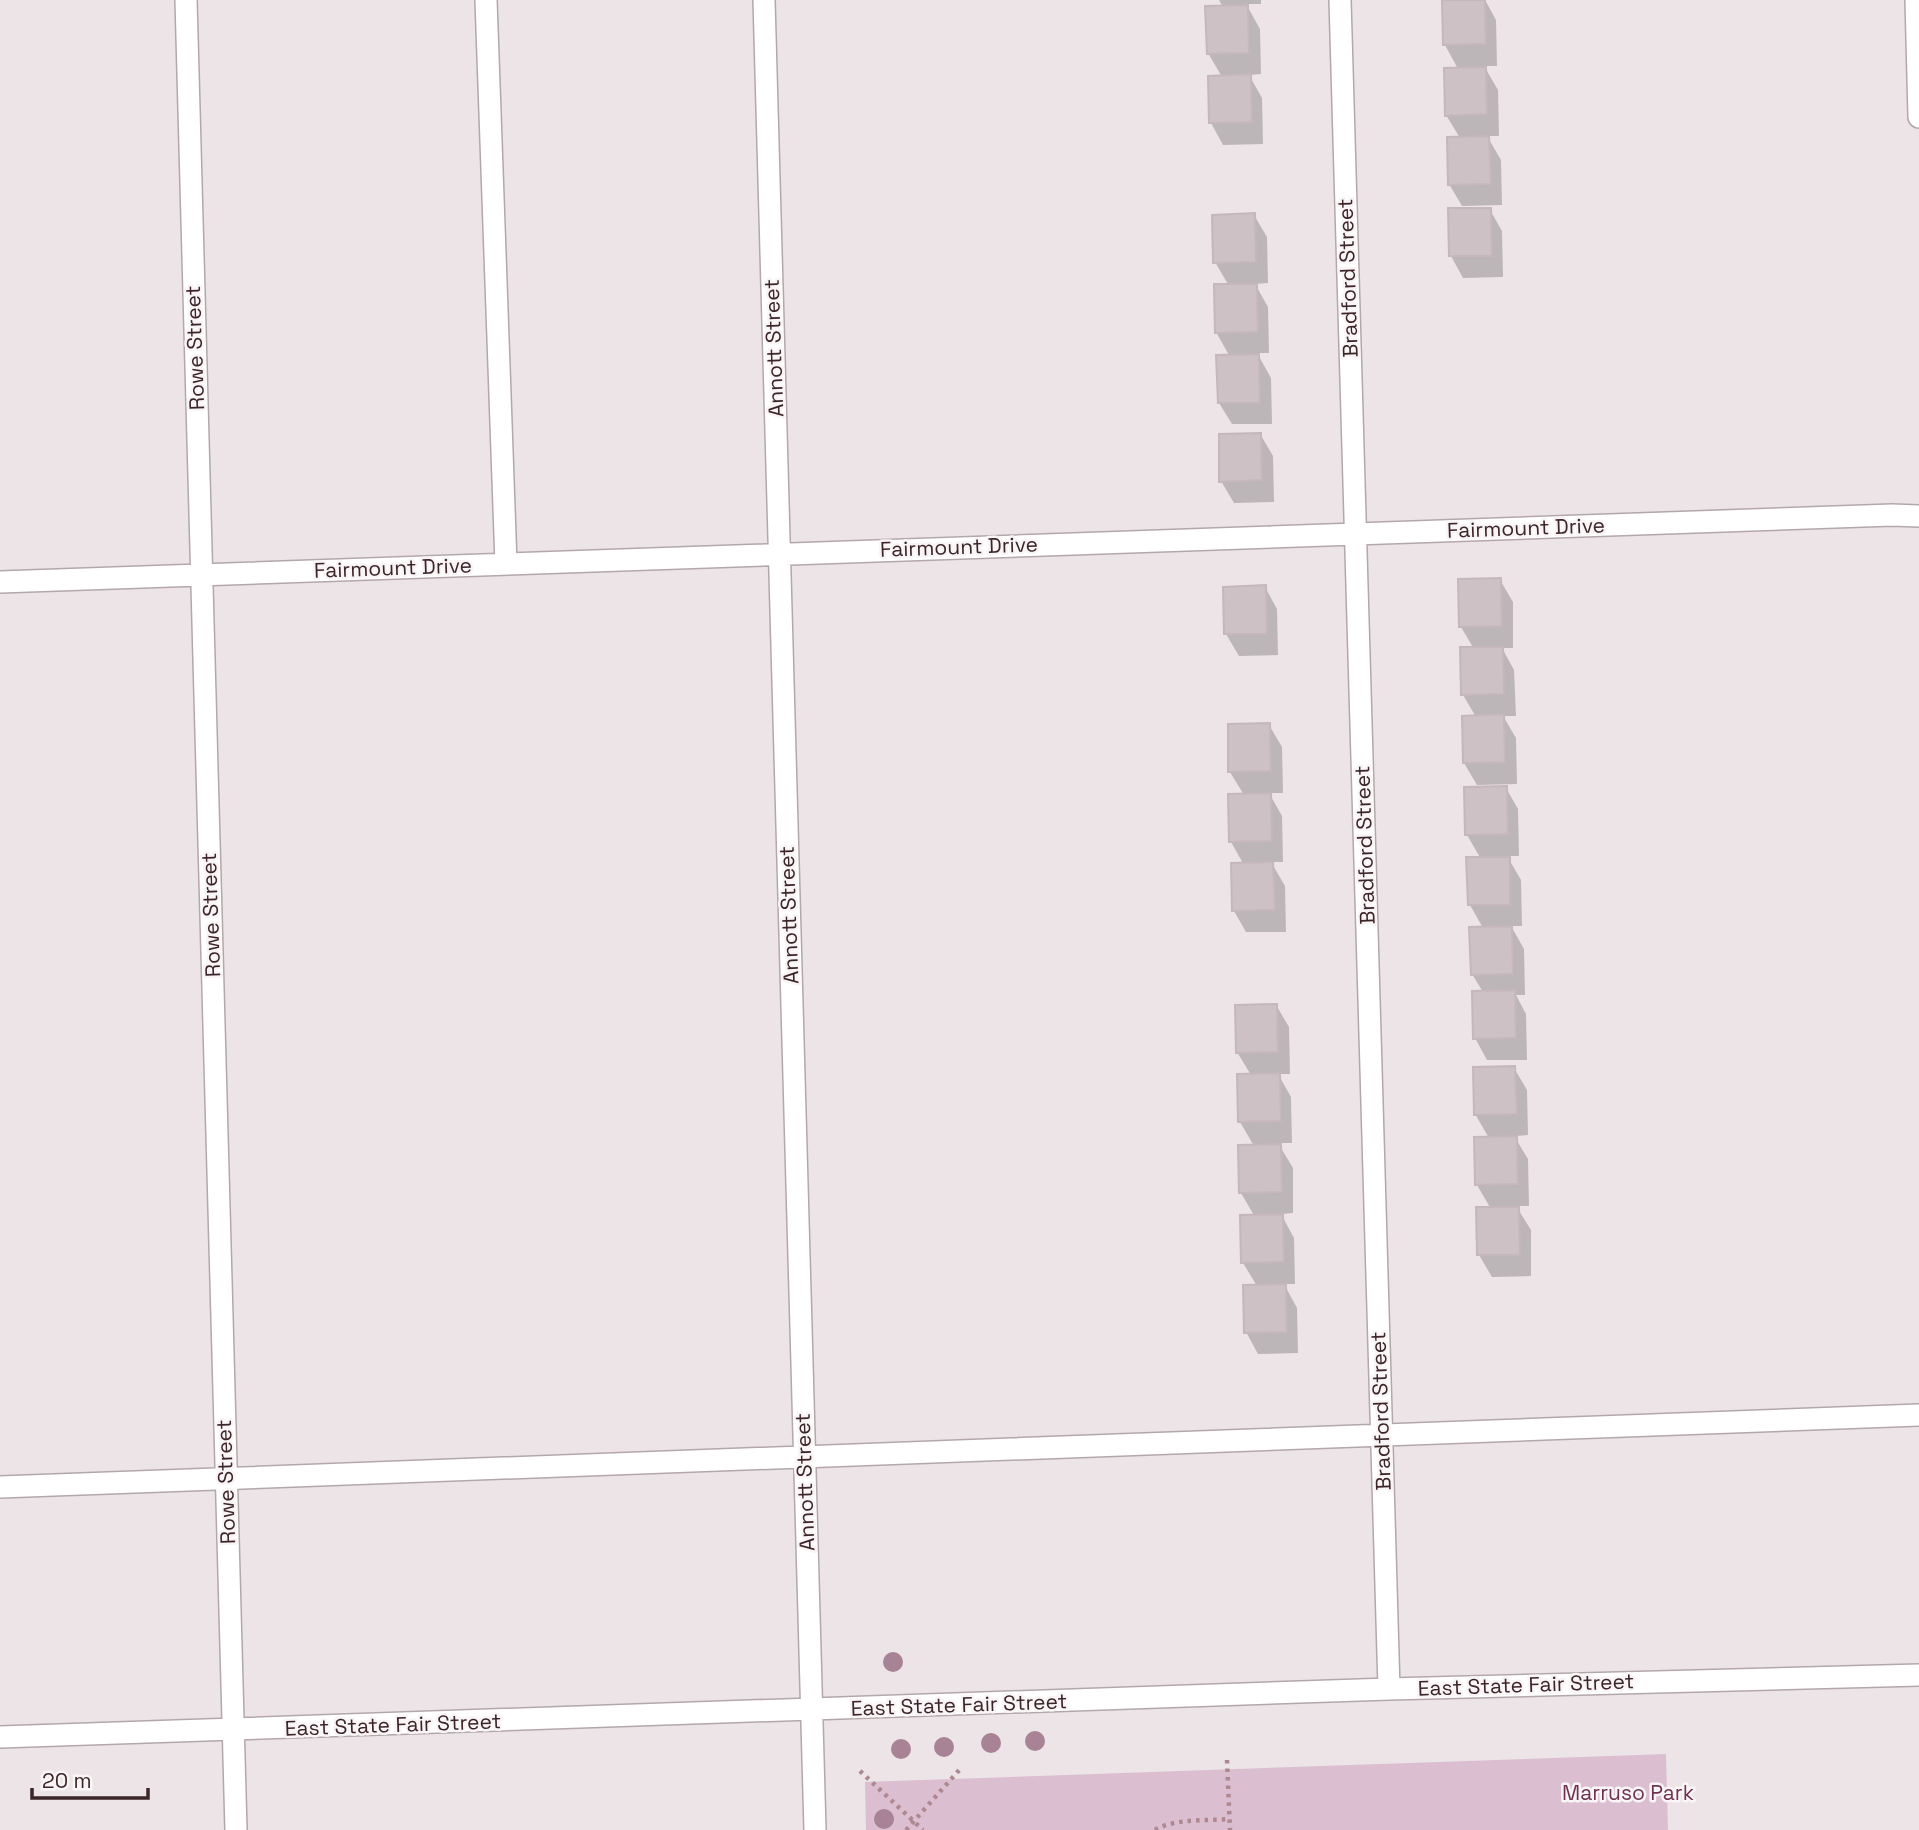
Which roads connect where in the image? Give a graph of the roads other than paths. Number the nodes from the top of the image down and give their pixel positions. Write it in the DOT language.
graph roads {
  1 [pos="186,0"];
  2 [pos="486,0"];
  3 [pos="764,0"];
  4 [pos="1340,0"];
  5 [pos="1916,0"];
  6 [pos="1919,117"];
  7 [pos="1919,516"];
  8 [pos="1356,534"];
  9 [pos="779,553"];
  10 [pos="506,564"];
  11 [pos="202,575"];
  12 [pos="0,582"];
  13 [pos="1919,1415"];
  14 [pos="1382,1436"];
  15 [pos="804,1457"];
  16 [pos="226,1478"];
  17 [pos="0,1487"];
  18 [pos="1919,1675"];
  19 [pos="1389,1689"];
  20 [pos="811,1711"];
  21 [pos="233,1730"];
  22 [pos="0,1737"];
  23 [pos="236,1830"];
  24 [pos="814,1830"];
  1 -- 11 [label="street, Rowe Street"];
  2 -- 10 [label="street"];
  3 -- 9 [label="street, Annott Street"];
  4 -- 8 [label="street, Bradford Street"];
  5 -- 6 [label="street"];
  7 -- 8 [label="street, Fairmount Drive"];
  8 -- 9 [label="street, Fairmount Drive"];
  8 -- 14 [label="street, Bradford Street"];
  9 -- 10 [label="street, Fairmount Drive"];
  9 -- 15 [label="street, Annott Street"];
  10 -- 11 [label="street, Fairmount Drive"];
  11 -- 12 [label="street, Fairmount Drive"];
  11 -- 16 [label="street, Rowe Street"];
  13 -- 14 [label="street"];
  14 -- 15 [label="street"];
  14 -- 19 [label="street, Bradford Street"];
  15 -- 16 [label="street"];
  15 -- 20 [label="street, Annott Street"];
  16 -- 17 [label="street"];
  16 -- 21 [label="street, Rowe Street"];
  18 -- 19 [label="street, East State Fair Street"];
  19 -- 20 [label="street, East State Fair Street"];
  20 -- 21 [label="street, East State Fair Street"];
  20 -- 24 [label="street, Annott Street"];
  21 -- 22 [label="street, East State Fair Street"];
  21 -- 23 [label="street, Rowe Street"];
}
